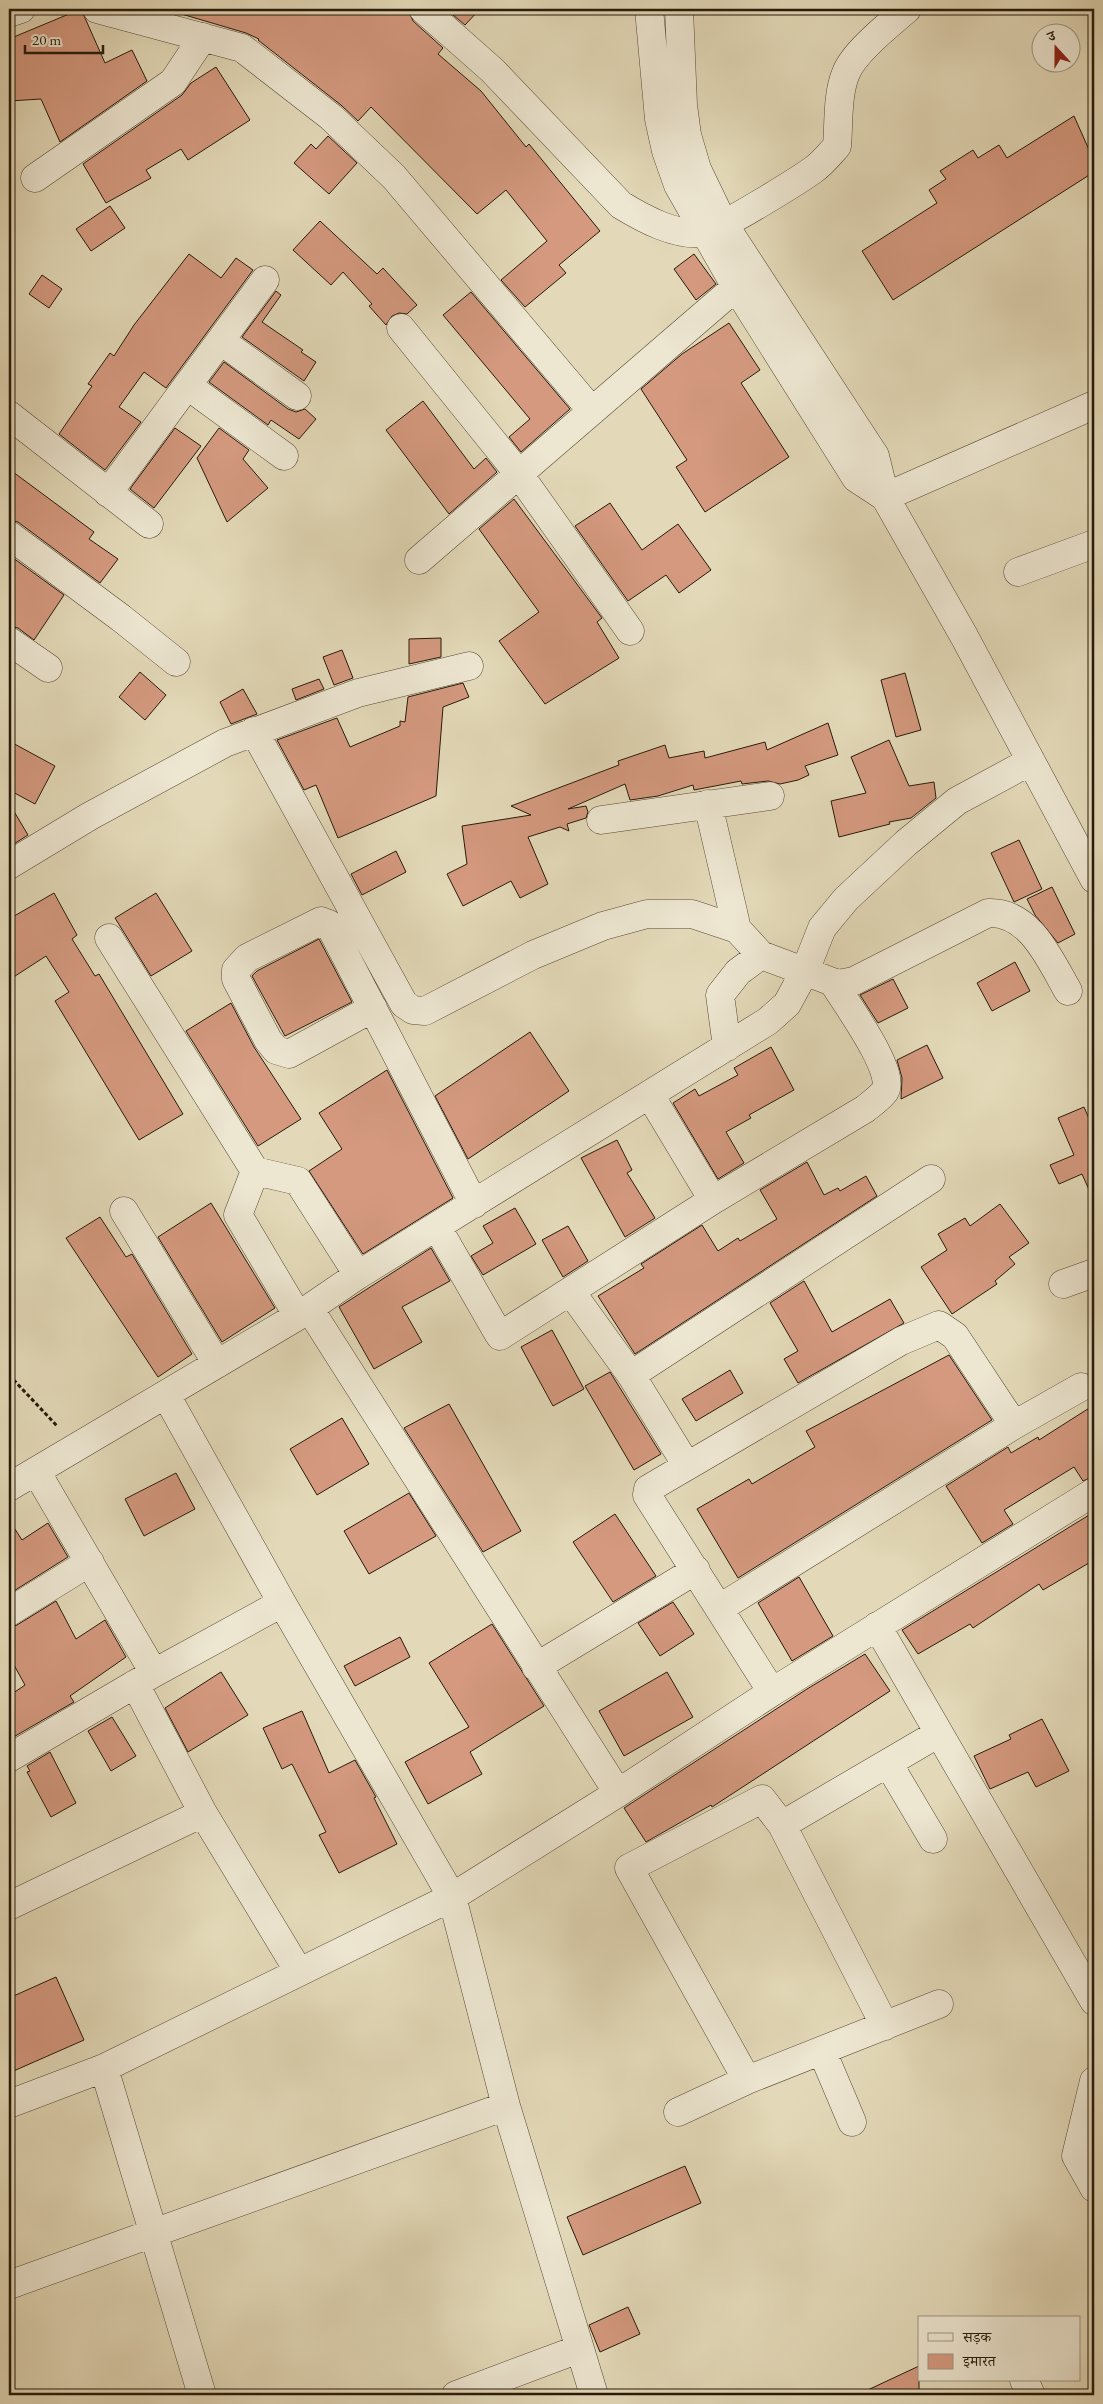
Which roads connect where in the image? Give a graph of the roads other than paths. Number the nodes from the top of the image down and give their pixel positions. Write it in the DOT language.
graph roads {
  1 [pos="20,9"];
  2 [pos="97,9"];
  3 [pos="423,9"];
  4 [pos="649,9"];
  5 [pos="679,9"];
  6 [pos="907,9"];
  7 [pos="9,12"];
  8 [pos="203,37"];
  9 [pos="35,178"];
  10 [pos="714,228"];
  11 [pos="265,280"];
  12 [pos="736,287"];
  13 [pos="401,328"];
  14 [pos="221,341"];
  15 [pos="188,386"];
  16 [pos="297,396"];
  17 [pos="1094,405"];
  18 [pos="592,411"];
  19 [pos="9,415"];
  20 [pos="284,456"];
  21 [pos="519,474"];
  22 [pos="108,493"];
  23 [pos="885,497"];
  24 [pos="148,524"];
  25 [pos="9,535"];
  26 [pos="1094,544"];
  27 [pos="419,560"];
  28 [pos="1018,572"];
  29 [pos="630,630"];
  30 [pos="9,641"];
  31 [pos="176,662"];
  32 [pos="469,666"];
  33 [pos="48,668"];
  34 [pos="254,731"];
  35 [pos="1031,761"];
  36 [pos="770,796"];
  37 [pos="708,804"];
  38 [pos="602,820"];
  39 [pos="9,865"];
  40 [pos="1094,879"];
  41 [pos="737,929"];
  42 [pos="109,938"];
  43 [pos="761,955"];
  44 [pos="804,971"];
  45 [pos="833,982"];
  46 [pos="1068,991"];
  47 [pos="373,1008"];
  48 [pos="727,1047"];
  49 [pos="650,1095"];
  50 [pos="255,1171"];
  51 [pos="931,1179"];
  52 [pos="713,1200"];
  53 [pos="474,1204"];
  54 [pos="124,1211"];
  55 [pos="437,1227"];
  56 [pos="1094,1273"];
  57 [pos="358,1275"];
  58 [pos="1063,1284"];
  59 [pos="571,1292"];
  60 [pos="304,1312"];
  61 [pos="217,1364"];
  62 [pos="631,1375"];
  63 [pos="1081,1387"];
  64 [pos="166,1395"];
  65 [pos="1014,1425"];
  66 [pos="687,1466"];
  67 [pos="36,1471"];
  68 [pos="9,1486"];
  69 [pos="1094,1492"];
  70 [pos="90,1562"];
  71 [pos="696,1570"];
  72 [pos="282,1603"];
  73 [pos="720,1608"];
  74 [pos="9,1612"];
  75 [pos="877,1626"];
  76 [pos="536,1667"];
  77 [pos="145,1678"];
  78 [pos="772,1692"];
  79 [pos="939,1733"];
  80 [pos="9,1758"];
  81 [pos="888,1763"];
  82 [pos="618,1794"];
  83 [pos="203,1813"];
  84 [pos="782,1826"];
  85 [pos="933,1839"];
  86 [pos="452,1897"];
  87 [pos="9,1906"];
  88 [pos="299,1972"];
  89 [pos="1094,2001"];
  90 [pos="939,2004"];
  91 [pos="885,2026"];
  92 [pos="822,2051"];
  93 [pos="104,2068"];
  94 [pos="747,2080"];
  95 [pos="1094,2080"];
  96 [pos="9,2104"];
  97 [pos="506,2106"];
  98 [pos="678,2112"];
  99 [pos="852,2122"];
  100 [pos="1085,2147"];
  101 [pos="1094,2188"];
  102 [pos="153,2232"];
  103 [pos="9,2285"];
  104 [pos="579,2350"];
  105 [pos="1025,2382"];
  106 [pos="202,2395"];
  107 [pos="456,2395"];
  108 [pos="594,2395"];
  109 [pos="1031,2395"];
  1 -- 7 [label="street"];
  2 -- 8 [label="street"];
  3 -- 10 [label="street"];
  4 -- 10 [label="street"];
  5 -- 10 [label="street"];
  6 -- 10 [label="street"];
  8 -- 9 [label="street"];
  8 -- 18 [label="street"];
  10 -- 12 [label="street"];
  10 -- 23 [label="street"];
  11 -- 14 [label="street"];
  12 -- 18 [label="street"];
  12 -- 23 [label="street"];
  13 -- 21 [label="street"];
  14 -- 15 [label="street"];
  14 -- 16 [label="street"];
  15 -- 20 [label="street"];
  15 -- 22 [label="street"];
  17 -- 23 [label="street"];
  18 -- 21 [label="street"];
  19 -- 22 [label="street"];
  21 -- 27 [label="street"];
  21 -- 29 [label="street"];
  22 -- 24 [label="street"];
  23 -- 35 [label="street"];
  25 -- 31 [label="street"];
  26 -- 28 [label="street"];
  30 -- 33 [label="street"];
  32 -- 34 [label="street"];
  34 -- 39 [label="street"];
  34 -- 41 [label="street"];
  35 -- 40 [label="street"];
  35 -- 44 [label="street"];
  36 -- 37 [label="street"];
  37 -- 38 [label="street"];
  37 -- 41 [label="street"];
  41 -- 43 [label="street"];
  42 -- 50 [label="street"];
  43 -- 44 [label="street"];
  43 -- 48 [label="street"];
  44 -- 45 [label="street"];
  44 -- 48 [label="street"];
  45 -- 46 [label="street"];
  45 -- 52 [label="street"];
  47 -- 47 [label="street"];
  47 -- 53 [label="street"];
  48 -- 49 [label="street"];
  49 -- 52 [label="street"];
  49 -- 53 [label="street"];
  50 -- 57 [label="street"];
  50 -- 60 [label="street"];
  51 -- 62 [label="street"];
  52 -- 59 [label="street"];
  53 -- 55 [label="street"];
  54 -- 61 [label="street"];
  55 -- 57 [label="street"];
  55 -- 59 [label="street"];
  56 -- 58 [label="street"];
  57 -- 60 [label="street"];
  59 -- 62 [label="street"];
  60 -- 61 [label="street"];
  60 -- 76 [label="street"];
  61 -- 64 [label="street"];
  62 -- 66 [label="street"];
  63 -- 65 [label="street"];
  64 -- 67 [label="street"];
  64 -- 72 [label="street"];
  65 -- 66 [label="street"];
  65 -- 73 [label="street"];
  66 -- 71 [label="street"];
  67 -- 68 [label="street"];
  67 -- 70 [label="street"];
  69 -- 75 [label="street"];
  70 -- 74 [label="street"];
  70 -- 77 [label="street"];
  71 -- 73 [label="street"];
  71 -- 76 [label="street"];
  72 -- 77 [label="street"];
  72 -- 86 [label="street"];
  73 -- 78 [label="street"];
  75 -- 78 [label="street"];
  75 -- 79 [label="street"];
  76 -- 82 [label="street"];
  77 -- 80 [label="street"];
  77 -- 83 [label="street"];
  78 -- 82 [label="street"];
  79 -- 81 [label="street"];
  79 -- 89 [label="street"];
  81 -- 84 [label="street"];
  81 -- 85 [label="street"];
  82 -- 86 [label="street"];
  83 -- 87 [label="street"];
  83 -- 88 [label="street"];
  84 -- 91 [label="street"];
  84 -- 94 [label="street"];
  86 -- 88 [label="street"];
  86 -- 97 [label="street"];
  88 -- 93 [label="street"];
  90 -- 91 [label="street"];
  91 -- 92 [label="street"];
  92 -- 94 [label="street"];
  92 -- 99 [label="street"];
  93 -- 96 [label="street"];
  93 -- 102 [label="street"];
  94 -- 98 [label="street"];
  95 -- 100 [label="street"];
  97 -- 102 [label="street"];
  97 -- 104 [label="street"];
  100 -- 101 [label="street"];
  102 -- 103 [label="street"];
  102 -- 106 [label="street"];
  104 -- 107 [label="street"];
  104 -- 108 [label="street"];
  105 -- 109 [label="street"];
}
